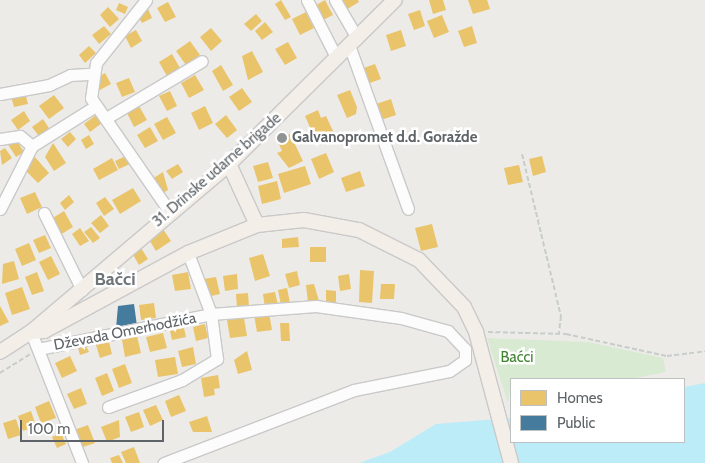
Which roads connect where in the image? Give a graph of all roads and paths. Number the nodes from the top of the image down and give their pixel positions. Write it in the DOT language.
graph roads {
  1 [pos="146,0"];
  2 [pos="307,0"];
  3 [pos="335,0"];
  4 [pos="396,0"];
  5 [pos="353,41"];
  6 [pos="336,58"];
  7 [pos="202,61"];
  8 [pos="92,74"];
  9 [pos="0,94"];
  10 [pos="94,107"];
  11 [pos="108,117"];
  12 [pos="0,139"];
  13 [pos="32,146"];
  14 [pos="522,154"];
  15 [pos="228,164"];
  16 [pos="0,209"];
  17 [pos="408,209"];
  18 [pos="170,212"];
  19 [pos="44,213"];
  20 [pos="257,225"];
  21 [pos="188,253"];
  22 [pos="82,290"];
  23 [pos="211,314"];
  24 [pos="31,332"];
  25 [pos="476,332"];
  26 [pos="559,334"];
  27 [pos="38,349"];
  28 [pos="705,351"];
  29 [pos="0,352"];
  30 [pos="0,373"];
  31 [pos="108,407"];
  32 [pos="82,463"];
  33 [pos="164,463"];
  34 [pos="511,463"];
  1 -- 8 [label="street"];
  2 -- 6 [label="street"];
  3 -- 5 [label="street"];
  4 -- 5 [label="main road, 31. Drinske udarne brigade"];
  5 -- 6 [label="main road, 31. Drinske udarne brigade"];
  5 -- 17 [label="street"];
  6 -- 15 [label="main road, 31. Drinske udarne brigade"];
  7 -- 11 [label="street"];
  8 -- 9 [label="street"];
  8 -- 10 [label="street"];
  10 -- 11 [label="street"];
  10 -- 13 [label="street"];
  11 -- 18 [label="street"];
  12 -- 13 [label="street"];
  13 -- 16 [label="street"];
  14 -- 26 [label="path"];
  15 -- 18 [label="main road, 31. Drinske udarne brigade"];
  15 -- 20 [label="main road"];
  18 -- 22 [label="main road, 31. Drinske udarne brigade"];
  19 -- 22 [label="street"];
  20 -- 21 [label="main road"];
  20 -- 25 [label="main road"];
  21 -- 23 [label="street, Dževada Omerhodžića"];
  21 -- 24 [label="main road"];
  22 -- 24 [label="main road, 31. Drinske udarne brigade"];
  23 -- 27 [label="street, Dževada Omerhodžića"];
  23 -- 31 [label="street"];
  23 -- 33 [label="street, Dževada Omerhodžića"];
  24 -- 27 [label="street"];
  24 -- 29 [label="main road"];
  25 -- 26 [label="path"];
  25 -- 34 [label="main road"];
  26 -- 28 [label="path"];
  27 -- 30 [label="path"];
  27 -- 32 [label="street"];
}
